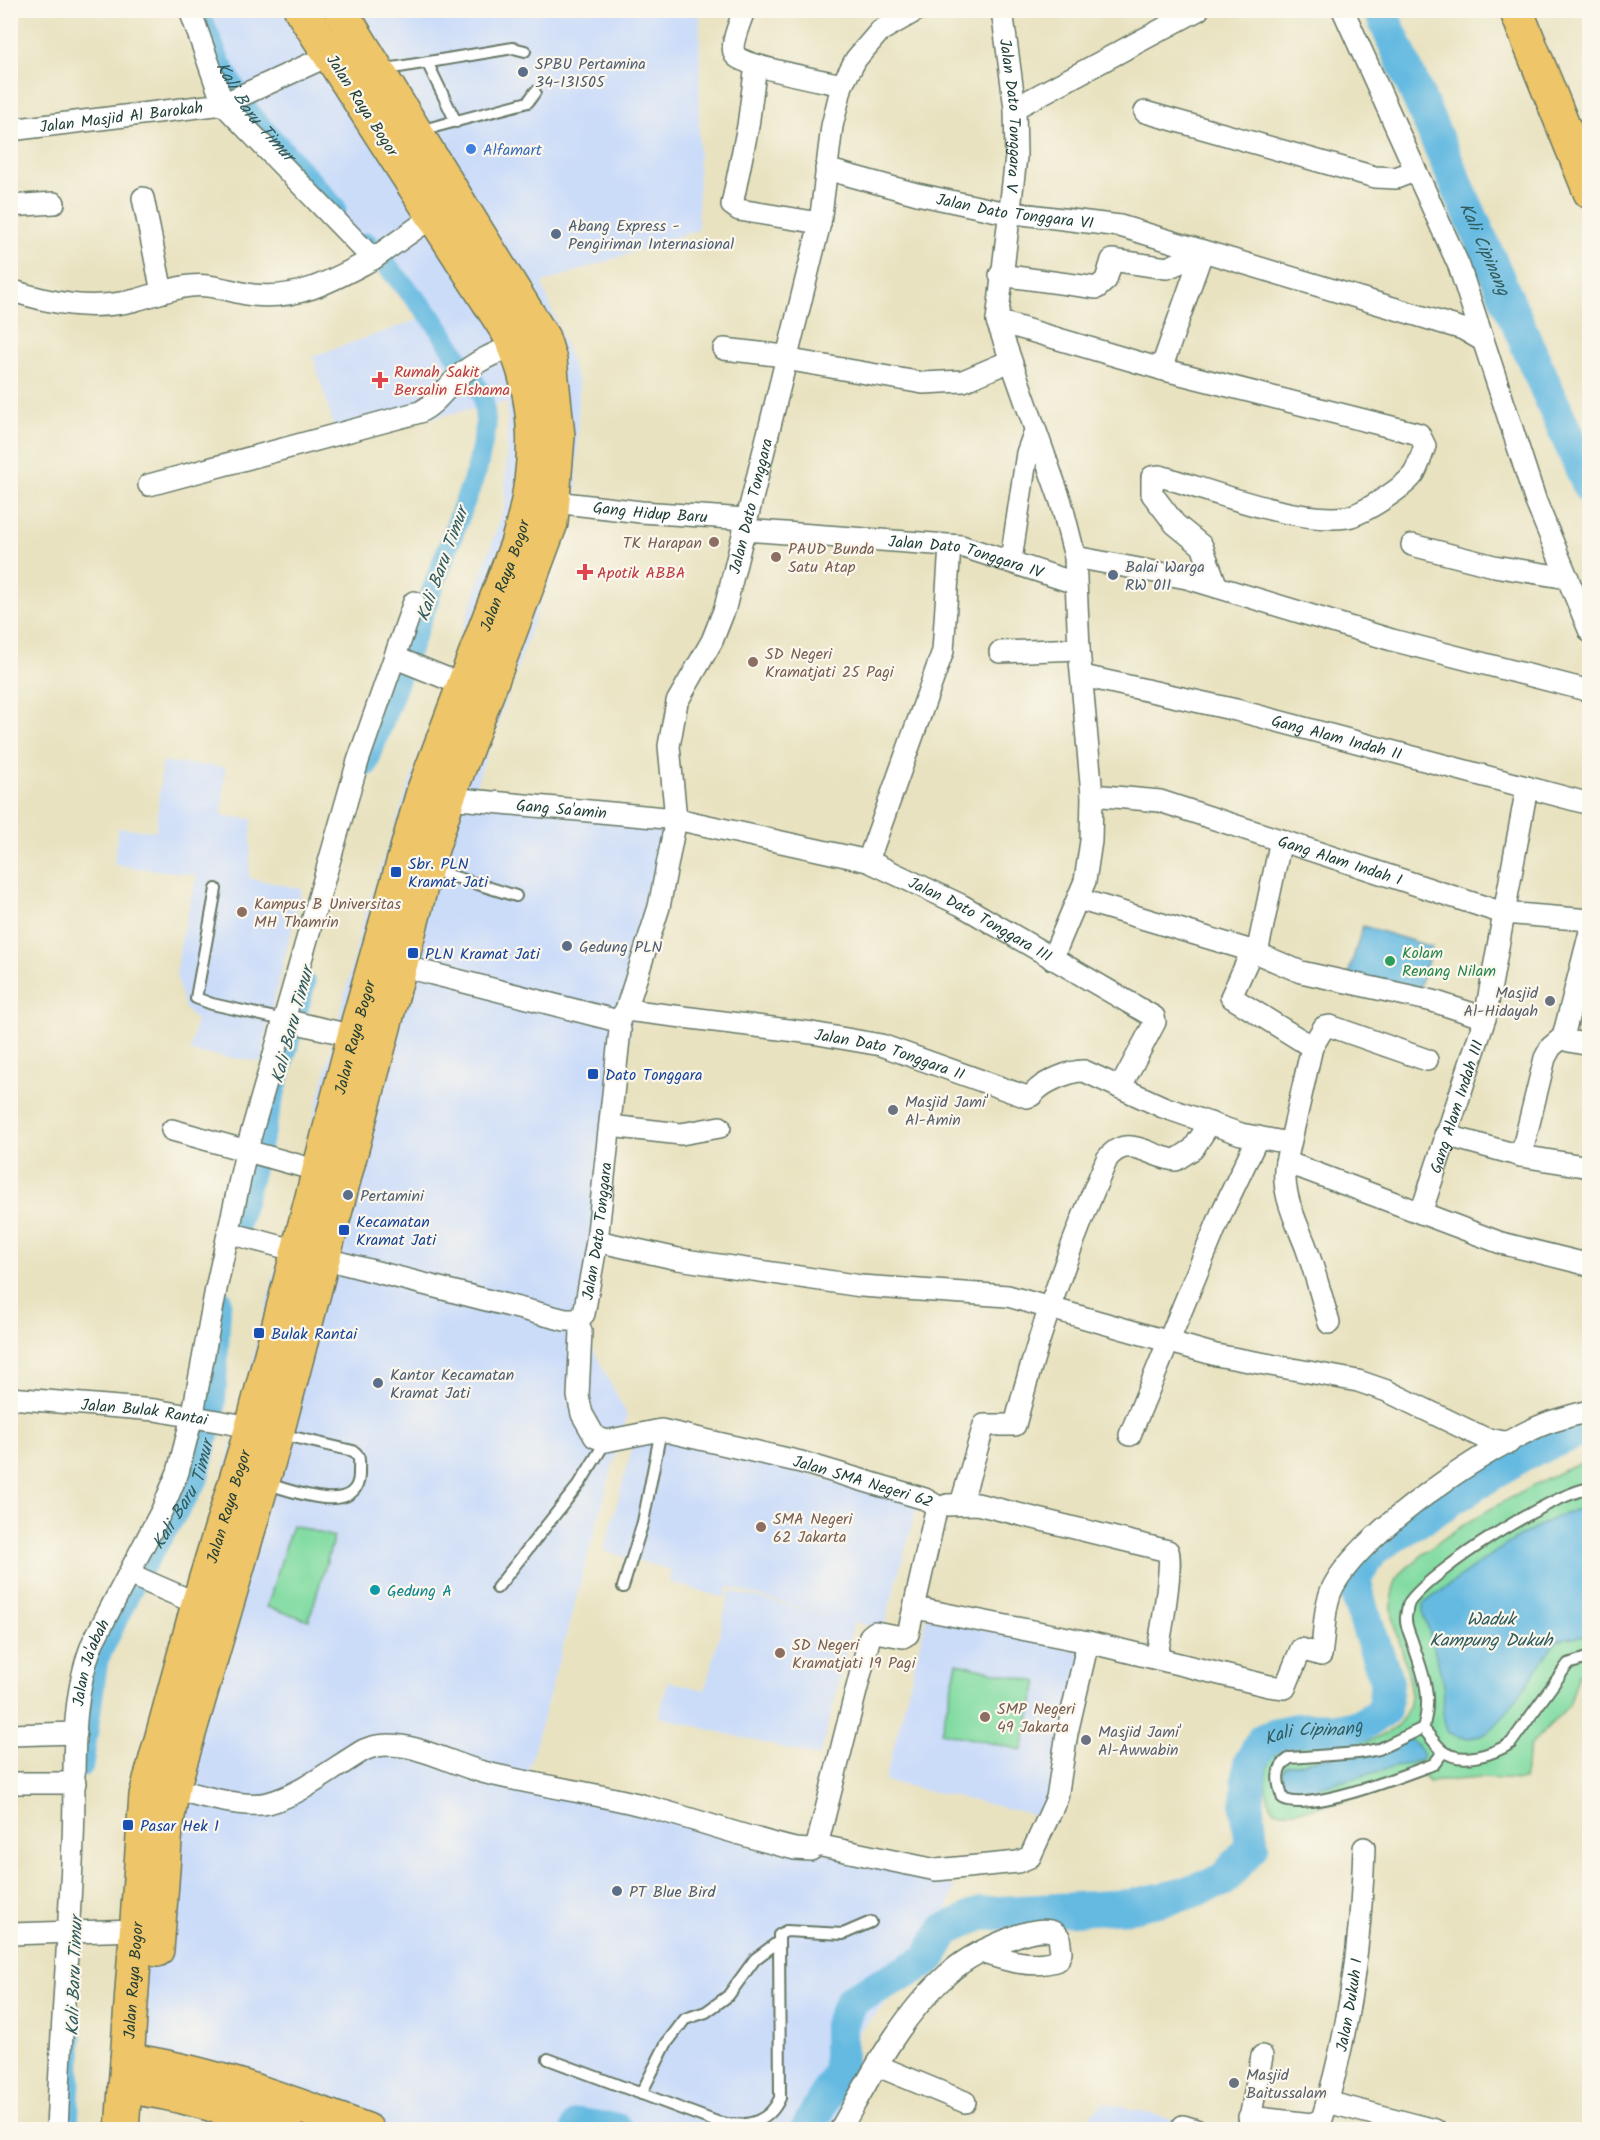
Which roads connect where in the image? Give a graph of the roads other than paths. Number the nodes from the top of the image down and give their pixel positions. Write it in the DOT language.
graph roads {
  1 [pos="190,10"];
  2 [pos="301,10"];
  3 [pos="340,10"];
  4 [pos="744,10"];
  5 [pos="1002,10"];
  6 [pos="1198,10"];
  7 [pos="1343,10"];
  8 [pos="1516,10"];
  9 [pos="912,12"];
  10 [pos="525,51"];
  11 [pos="330,55"];
  12 [pos="427,62"];
  13 [pos="756,65"];
  14 [pos="378,70"];
  15 [pos="842,85"];
  16 [pos="535,92"];
  17 [pos="235,99"];
  18 [pos="1015,108"];
  19 [pos="1145,112"];
  20 [pos="456,122"];
  21 [pos="10,130"];
  22 [pos="415,132"];
  23 [pos="826,169"];
  24 [pos="1414,171"];
  25 [pos="1590,192"];
  26 [pos="143,198"];
  27 [pos="54,203"];
  28 [pos="10,206"];
  29 [pos="1009,213"];
  30 [pos="435,215"];
  31 [pos="820,223"];
  32 [pos="1202,252"];
  33 [pos="380,254"];
  34 [pos="1000,275"];
  35 [pos="10,290"];
  36 [pos="162,292"];
  37 [pos="997,321"];
  38 [pos="1482,340"];
  39 [pos="724,349"];
  40 [pos="502,350"];
  41 [pos="785,358"];
  42 [pos="1010,361"];
  43 [pos="1161,369"];
  44 [pos="1035,431"];
  45 [pos="149,485"];
  46 [pos="555,502"];
  47 [pos="745,524"];
  48 [pos="1412,545"];
  49 [pos="950,546"];
  50 [pos="1075,557"];
  51 [pos="1011,560"];
  52 [pos="1568,578"];
  53 [pos="1075,583"];
  54 [pos="1217,587"];
  55 [pos="414,602"];
  56 [pos="1590,632"];
  57 [pos="1078,649"];
  58 [pos="1000,652"];
  59 [pos="404,662"];
  60 [pos="1083,676"];
  61 [pos="463,685"];
  62 [pos="1590,691"];
  63 [pos="1527,787"];
  64 [pos="1092,795"];
  65 [pos="448,798"];
  66 [pos="1590,804"];
  67 [pos="676,819"];
  68 [pos="1281,840"];
  69 [pos="868,861"];
  70 [pos="426,868"];
  71 [pos="216,889"];
  72 [pos="516,896"];
  73 [pos="1078,899"];
  74 [pos="1503,913"];
  75 [pos="1590,920"];
  76 [pos="1590,932"];
  77 [pos="1254,952"];
  78 [pos="1052,959"];
  79 [pos="398,965"];
  80 [pos="622,1015"];
  81 [pos="1485,1018"];
  82 [pos="291,1022"];
  83 [pos="1563,1037"];
  84 [pos="1590,1045"];
  85 [pos="1312,1047"];
  86 [pos="358,1054"];
  87 [pos="1427,1060"];
  88 [pos="1120,1088"];
  89 [pos="1210,1123"];
  90 [pos="610,1126"];
  91 [pos="720,1127"];
  92 [pos="172,1130"];
  93 [pos="1446,1136"];
  94 [pos="1258,1137"];
  95 [pos="1288,1152"];
  96 [pos="255,1155"];
  97 [pos="1521,1156"];
  98 [pos="1590,1167"];
  99 [pos="319,1171"];
  100 [pos="1421,1213"];
  101 [pos="234,1234"];
  102 [pos="597,1241"];
  103 [pos="310,1254"];
  104 [pos="1590,1265"];
  105 [pos="1050,1307"];
  106 [pos="577,1320"];
  107 [pos="1329,1323"];
  108 [pos="1168,1343"];
  109 [pos="10,1398"];
  110 [pos="1590,1410"];
  111 [pos="198,1417"];
  112 [pos="252,1428"];
  113 [pos="661,1430"];
  114 [pos="1130,1435"];
  115 [pos="606,1441"];
  116 [pos="1509,1443"];
  117 [pos="262,1483"];
  118 [pos="1590,1488"];
  119 [pos="961,1504"];
  120 [pos="938,1506"];
  121 [pos="138,1577"];
  122 [pos="623,1587"];
  123 [pos="497,1588"];
  124 [pos="198,1604"];
  125 [pos="915,1608"];
  126 [pos="1088,1642"];
  127 [pos="1590,1657"];
  128 [pos="1156,1658"];
  129 [pos="1423,1728"];
  130 [pos="76,1733"];
  131 [pos="10,1735"];
  132 [pos="1443,1752"];
  133 [pos="10,1783"];
  134 [pos="75,1783"];
  135 [pos="173,1788"];
  136 [pos="817,1845"];
  137 [pos="1364,1848"];
  138 [pos="871,1922"];
  139 [pos="136,1930"];
  140 [pos="77,1931"];
  141 [pos="10,1934"];
  142 [pos="778,1942"];
  143 [pos="981,1952"];
  144 [pos="1262,2056"];
  145 [pos="548,2059"];
  146 [pos="878,2066"];
  147 [pos="137,2075"];
  148 [pos="641,2094"];
  149 [pos="965,2102"];
  150 [pos="1327,2102"];
  151 [pos="1248,2123"];
  152 [pos="57,2130"];
  153 [pos="122,2130"];
  154 [pos="144,2130"];
  155 [pos="286,2130"];
  156 [pos="367,2130"];
  157 [pos="840,2130"];
  158 [pos="1435,2130"];
  1 -- 17 [label="street"];
  2 -- 11 [label="main road, Jalan Raya Bogor"];
  3 -- 14 [label="main road, Jalan Raya Bogor"];
  4 -- 13 [label="street"];
  5 -- 18 [label="street, Jalan Dato Tonggara V"];
  6 -- 18 [label="street"];
  7 -- 24 [label="street"];
  8 -- 25 [label="main road"];
  9 -- 15 [label="street, Jalan Dato Tonggara"];
  10 -- 12 [label="lane"];
  11 -- 17 [label="street, Jalan Masjid Al Barokah"];
  11 -- 30 [label="main road, Jalan Raya Bogor"];
  12 -- 14 [label="lane"];
  12 -- 20 [label="lane"];
  13 -- 15 [label="street"];
  13 -- 31 [label="street"];
  14 -- 22 [label="main road, Jalan Raya Bogor"];
  15 -- 23 [label="street, Jalan Dato Tonggara"];
  16 -- 20 [label="lane"];
  17 -- 21 [label="street, Jalan Masjid Al Barokah"];
  17 -- 33 [label="street"];
  18 -- 29 [label="street, Jalan Dato Tonggara V"];
  19 -- 24 [label="street"];
  20 -- 22 [label="lane"];
  22 -- 46 [label="main road, Jalan Raya Bogor"];
  23 -- 29 [label="street, Jalan Dato Tonggara VI"];
  23 -- 31 [label="street, Jalan Dato Tonggara"];
  24 -- 38 [label="street"];
  26 -- 36 [label="street"];
  27 -- 28 [label="street"];
  29 -- 32 [label="street, Jalan Dato Tonggara VI"];
  29 -- 34 [label="street, Jalan Dato Tonggara V"];
  30 -- 33 [label="street"];
  30 -- 40 [label="main road, Jalan Raya Bogor"];
  31 -- 41 [label="street, Jalan Dato Tonggara"];
  32 -- 34 [label="street"];
  32 -- 38 [label="street, Jalan Dato Tonggara VI"];
  32 -- 43 [label="street"];
  33 -- 36 [label="street"];
  34 -- 37 [label="street, Jalan Dato Tonggara V"];
  35 -- 36 [label="street"];
  37 -- 42 [label="street, Jalan Dato Tonggara V"];
  37 -- 43 [label="street"];
  38 -- 52 [label="street"];
  39 -- 41 [label="street"];
  40 -- 45 [label="street"];
  40 -- 61 [label="main road, Jalan Raya Bogor"];
  41 -- 42 [label="street"];
  41 -- 47 [label="street, Jalan Dato Tonggara"];
  42 -- 44 [label="street, Jalan Dato Tonggara V"];
  43 -- 54 [label="street"];
  44 -- 50 [label="street, Jalan Dato Tonggara V"];
  44 -- 51 [label="street"];
  46 -- 47 [label="street, Gang Hidup Baru"];
  46 -- 65 [label="main road, Jalan Raya Bogor"];
  47 -- 49 [label="street, Jalan Dato Tonggara IV"];
  47 -- 67 [label="street, Jalan Dato Tonggara"];
  48 -- 52 [label="street"];
  49 -- 51 [label="street, Jalan Dato Tonggara IV"];
  49 -- 69 [label="street"];
  50 -- 53 [label="street, Jalan Dato Tonggara V"];
  50 -- 54 [label="street"];
  51 -- 53 [label="street, Jalan Dato Tonggara IV"];
  52 -- 56 [label="street"];
  53 -- 57 [label="street, Jalan Dato Tonggara III"];
  54 -- 62 [label="street"];
  55 -- 59 [label="street, Jalan Ja'abah"];
  57 -- 58 [label="street"];
  57 -- 60 [label="street, Jalan Dato Tonggara III"];
  59 -- 61 [label="street"];
  59 -- 82 [label="street, Jalan Ja'abah"];
  60 -- 63 [label="street, Gang Alam Indah II"];
  60 -- 64 [label="street, Jalan Dato Tonggara III"];
  61 -- 86 [label="main road, Jalan Raya Bogor"];
  63 -- 66 [label="street, Gang Alam Indah II"];
  63 -- 74 [label="street, Gang Alam Indah III"];
  64 -- 68 [label="street, Gang Alam Indah I"];
  64 -- 73 [label="street, Jalan Dato Tonggara III"];
  65 -- 67 [label="street, Gang Sa'amin"];
  65 -- 70 [label="main road, Jalan Raya Bogor"];
  67 -- 69 [label="street, Jalan Dato Tonggara III"];
  67 -- 80 [label="street, Jalan Dato Tonggara"];
  68 -- 74 [label="street, Gang Alam Indah I"];
  68 -- 77 [label="street"];
  69 -- 78 [label="street, Jalan Dato Tonggara III"];
  70 -- 72 [label="lane"];
  70 -- 79 [label="main road, Jalan Raya Bogor"];
  71 -- 82 [label="lane"];
  73 -- 77 [label="street"];
  73 -- 78 [label="street, Jalan Dato Tonggara III"];
  74 -- 75 [label="street, Gang Alam Indah I"];
  74 -- 81 [label="street, Gang Alam Indah III"];
  76 -- 83 [label="street"];
  77 -- 81 [label="street"];
  77 -- 85 [label="street"];
  78 -- 88 [label="street"];
  79 -- 80 [label="street"];
  79 -- 86 [label="main road, Jalan Raya Bogor"];
  80 -- 88 [label="street, Jalan Dato Tonggara II"];
  80 -- 90 [label="street, Jalan Dato Tonggara"];
  81 -- 93 [label="street, Gang Alam Indah III"];
  82 -- 86 [label="street"];
  82 -- 96 [label="street, Jalan Ja'abah"];
  83 -- 84 [label="street"];
  83 -- 97 [label="street"];
  85 -- 87 [label="street"];
  85 -- 95 [label="street"];
  86 -- 99 [label="main road, Jalan Raya Bogor"];
  86 -- 103 [label="main road, Jalan Raya Bogor"];
  88 -- 89 [label="street"];
  89 -- 94 [label="street"];
  89 -- 105 [label="street"];
  90 -- 91 [label="street"];
  90 -- 102 [label="street, Jalan Dato Tonggara"];
  92 -- 96 [label="street"];
  93 -- 97 [label="street"];
  93 -- 100 [label="street, Gang Alam Indah III"];
  94 -- 95 [label="street"];
  94 -- 108 [label="street"];
  95 -- 100 [label="street"];
  95 -- 107 [label="street"];
  96 -- 99 [label="street"];
  96 -- 101 [label="street, Jalan Ja'abah"];
  97 -- 98 [label="street"];
  99 -- 103 [label="main road, Jalan Raya Bogor"];
  100 -- 104 [label="street"];
  101 -- 103 [label="street, Jalan Dato Tonggara"];
  101 -- 111 [label="street, Jalan Ja'abah"];
  102 -- 105 [label="street"];
  102 -- 106 [label="street, Jalan Dato Tonggara"];
  103 -- 106 [label="street, Jalan Dato Tonggara"];
  103 -- 112 [label="main road, Jalan Raya Bogor"];
  105 -- 108 [label="street"];
  105 -- 119 [label="street"];
  106 -- 115 [label="street"];
  108 -- 114 [label="street"];
  108 -- 116 [label="street"];
  109 -- 111 [label="street, Jalan Bulak Rantai"];
  110 -- 116 [label="street"];
  111 -- 112 [label="street, Jalan Bulak Rantai"];
  111 -- 121 [label="street, Jalan Ja'abah"];
  112 -- 117 [label="main road, Jalan Raya Bogor"];
  112 -- 117 [label="lane"];
  112 -- 124 [label="main road, Jalan Raya Bogor"];
  113 -- 115 [label="street, Jalan SMA Negeri 62"];
  113 -- 120 [label="street, Jalan SMA Negeri 62"];
  113 -- 122 [label="lane"];
  115 -- 123 [label="lane"];
  116 -- 128 [label="street"];
  117 -- 135 [label="main road, Jalan Raya Bogor"];
  118 -- 129 [label="lane"];
  119 -- 120 [label="street"];
  119 -- 128 [label="street"];
  120 -- 125 [label="street, Jalan SMA Negeri 62"];
  121 -- 124 [label="street"];
  121 -- 130 [label="street, Jalan Ja'abah"];
  124 -- 139 [label="main road, Jalan Raya Bogor"];
  125 -- 126 [label="street"];
  125 -- 136 [label="street, Jalan SMA Negeri 62"];
  126 -- 128 [label="street"];
  126 -- 136 [label="street"];
  127 -- 132 [label="lane"];
  129 -- 132 [label="lane"];
  129 -- 132 [label="lane"];
  130 -- 131 [label="street"];
  130 -- 134 [label="street, Jalan Ja'abah"];
  133 -- 134 [label="street"];
  134 -- 140 [label="street, Jalan Ja'abah"];
  135 -- 136 [label="street"];
  135 -- 147 [label="main road, Jalan Raya Bogor"];
  137 -- 150 [label="street, Jalan Dukuh I"];
  138 -- 142 [label="lane"];
  139 -- 140 [label="street"];
  139 -- 147 [label="main road, Jalan Raya Bogor"];
  140 -- 141 [label="street"];
  140 -- 152 [label="street, Jalan Ja'abah"];
  142 -- 148 [label="lane"];
  142 -- 148 [label="lane"];
  143 -- 146 [label="street"];
  144 -- 151 [label="street, Jalan Dukuh I"];
  145 -- 148 [label="lane"];
  146 -- 149 [label="street"];
  146 -- 157 [label="street"];
  147 -- 153 [label="main road, Jalan Raya Bogor"];
  147 -- 154 [label="main road, Jalan Raya Bogor"];
  147 -- 155 [label="main road"];
  147 -- 156 [label="main road"];
  150 -- 151 [label="street, Jalan Dukuh I"];
  150 -- 158 [label="street"];
}
